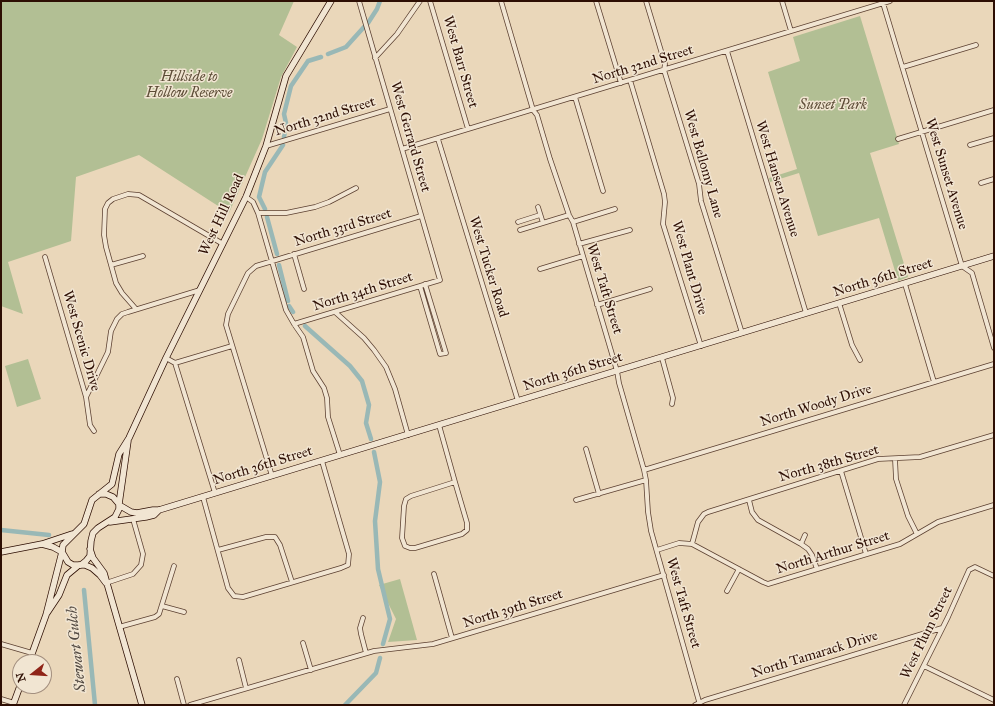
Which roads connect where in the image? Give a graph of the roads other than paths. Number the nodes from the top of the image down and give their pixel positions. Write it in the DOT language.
graph roads {
  1 [pos="331,1"];
  2 [pos="359,1"];
  3 [pos="420,1"];
  4 [pos="430,1"];
  5 [pos="501,1"];
  6 [pos="596,1"];
  7 [pos="646,1"];
  8 [pos="782,1"];
  9 [pos="890,1"];
  10 [pos="882,3"];
  11 [pos="791,31"];
  12 [pos="976,45"];
  13 [pos="727,51"];
  14 [pos="375,58"];
  15 [pos="903,67"];
  16 [pos="664,70"];
  17 [pos="630,80"];
  18 [pos="622,83"];
  19 [pos="575,97"];
  20 [pos="390,109"];
  21 [pos="533,110"];
  22 [pos="994,110"];
  23 [pos="468,129"];
  24 [pos="922,131"];
  25 [pos="438,138"];
  26 [pos="994,138"];
  27 [pos="898,139"];
  28 [pos="970,145"];
  29 [pos="266,146"];
  30 [pos="402,149"];
  31 [pos="994,179"];
  32 [pos="981,183"];
  33 [pos="356,188"];
  34 [pos="603,191"];
  35 [pos="246,197"];
  36 [pos="538,207"];
  37 [pos="615,209"];
  38 [pos="258,213"];
  39 [pos="540,215"];
  40 [pos="569,215"];
  41 [pos="421,216"];
  42 [pos="518,222"];
  43 [pos="572,222"];
  44 [pos="543,223"];
  45 [pos="520,230"];
  46 [pos="630,230"];
  47 [pos="223,244"];
  48 [pos="579,244"];
  49 [pos="294,254"];
  50 [pos="143,256"];
  51 [pos="583,256"];
  52 [pos="994,256"];
  53 [pos="45,257"];
  54 [pos="271,261"];
  55 [pos="111,265"];
  56 [pos="962,266"];
  57 [pos="540,269"];
  58 [pos="440,280"];
  59 [pos="426,284"];
  60 [pos="905,284"];
  61 [pos="420,286"];
  62 [pos="650,289"];
  63 [pos="200,290"];
  64 [pos="304,290"];
  65 [pos="839,303"];
  66 [pos="597,305"];
  67 [pos="136,309"];
  68 [pos="335,312"];
  69 [pos="806,313"];
  70 [pos="294,324"];
  71 [pos="742,333"];
  72 [pos="232,346"];
  73 [pos="700,346"];
  74 [pos="994,348"];
  75 [pos="166,358"];
  76 [pos="662,358"];
  77 [pos="860,360"];
  78 [pos="175,363"];
  79 [pos="994,364"];
  80 [pos="617,371"];
  81 [pos="934,382"];
  82 [pos="86,397"];
  83 [pos="518,401"];
  84 [pos="672,404"];
  85 [pos="439,425"];
  86 [pos="94,431"];
  87 [pos="408,434"];
  88 [pos="994,435"];
  89 [pos="129,438"];
  90 [pos="586,449"];
  91 [pos="340,455"];
  92 [pos="895,459"];
  93 [pos="322,461"];
  94 [pos="644,470"];
  95 [pos="841,471"];
  96 [pos="272,476"];
  97 [pos="646,480"];
  98 [pos="455,482"];
  99 [pos="215,493"];
  100 [pos="98,494"];
  101 [pos="599,494"];
  102 [pos="203,497"];
  103 [pos="576,500"];
  104 [pos="749,500"];
  105 [pos="119,505"];
  106 [pos="994,505"];
  107 [pos="159,510"];
  108 [pos="137,513"];
  109 [pos="133,519"];
  110 [pos="109,522"];
  111 [pos="74,534"];
  112 [pos="917,534"];
  113 [pos="805,535"];
  114 [pos="42,544"];
  115 [pos="692,544"];
  116 [pos="801,544"];
  117 [pos="90,549"];
  118 [pos="218,550"];
  119 [pos="657,550"];
  120 [pos="1,552"];
  121 [pos="62,552"];
  122 [pos="866,554"];
  123 [pos="80,565"];
  124 [pos="174,566"];
  125 [pos="739,569"];
  126 [pos="817,569"];
  127 [pos="434,574"];
  128 [pos="664,575"];
  129 [pos="994,576"];
  130 [pos="292,582"];
  131 [pos="106,583"];
  132 [pos="727,591"];
  133 [pos="162,606"];
  134 [pos="184,612"];
  135 [pos="46,615"];
  136 [pos="363,618"];
  137 [pos="119,627"];
  138 [pos="942,628"];
  139 [pos="452,638"];
  140 [pos="303,643"];
  141 [pos="1,644"];
  142 [pos="32,653"];
  143 [pos="366,653"];
  144 [pos="239,660"];
  145 [pos="924,666"];
  146 [pos="311,670"];
  147 [pos="177,679"];
  148 [pos="246,688"];
  149 [pos="17,694"];
  150 [pos="1,698"];
  151 [pos="994,700"];
  152 [pos="13,704"];
  153 [pos="700,704"];
  154 [pos="142,705"];
  155 [pos="184,705"];
  156 [pos="190,705"];
  157 [pos="695,705"];
  158 [pos="904,705"];
  1 -- 29 [label="street, West Hill Road"];
  2 -- 14 [label="street, West Gerrard Street"];
  3 -- 14 [label="street"];
  4 -- 23 [label="street, West Barr Street"];
  5 -- 21 [label="street, West Taft Street"];
  6 -- 18 [label="street"];
  7 -- 16 [label="street, West Bellomy Lane"];
  8 -- 11 [label="street"];
  9 -- 10 [label="street, North 32nd Street"];
  10 -- 11 [label="street, North 32nd Street"];
  10 -- 15 [label="street, West Sunset Avenue"];
  11 -- 13 [label="street, North 32nd Street"];
  12 -- 15 [label="street"];
  13 -- 16 [label="street, North 32nd Street"];
  13 -- 69 [label="street, West Hansen Avenue"];
  14 -- 20 [label="street, West Gerrard Street"];
  15 -- 24 [label="street, West Sunset Avenue"];
  16 -- 17 [label="street, North 32nd Street"];
  16 -- 71 [label="street, West Bellomy Lane"];
  17 -- 18 [label="street, North 32nd Street"];
  17 -- 73 [label="street, West Plant Drive"];
  18 -- 19 [label="street, North 32nd Street"];
  19 -- 21 [label="street, North 32nd Street"];
  19 -- 34 [label="street"];
  20 -- 29 [label="street, North 32nd Street"];
  20 -- 30 [label="street, West Gerrard Street"];
  21 -- 23 [label="street, North 32nd Street"];
  21 -- 40 [label="street, West Taft Street"];
  22 -- 24 [label="street"];
  23 -- 25 [label="street, North 32nd Street"];
  24 -- 27 [label="street"];
  24 -- 56 [label="street, West Sunset Avenue"];
  25 -- 30 [label="street, North 32nd Street"];
  25 -- 83 [label="street, West Tucker Road"];
  26 -- 28 [label="street"];
  29 -- 35 [label="street, West Hill Road"];
  30 -- 41 [label="street, West Gerrard Street"];
  31 -- 32 [label="street"];
  33 -- 38 [label="street"];
  35 -- 38 [label="street"];
  35 -- 47 [label="street, West Hill Road"];
  36 -- 39 [label="street"];
  37 -- 43 [label="street"];
  38 -- 54 [label="street"];
  39 -- 42 [label="street"];
  39 -- 44 [label="street"];
  40 -- 43 [label="street, West Taft Street"];
  40 -- 44 [label="street"];
  41 -- 49 [label="street, North 33rd Street"];
  41 -- 58 [label="street, West Gerrard Street"];
  43 -- 48 [label="street, West Taft Street"];
  44 -- 45 [label="street"];
  46 -- 48 [label="street"];
  47 -- 55 [label="street"];
  47 -- 63 [label="street, West Hill Road"];
  48 -- 51 [label="street, West Taft Street"];
  49 -- 54 [label="street, North 33rd Street"];
  49 -- 64 [label="street"];
  50 -- 55 [label="street"];
  51 -- 57 [label="street"];
  51 -- 66 [label="street, West Taft Street"];
  52 -- 56 [label="street, North 36th Street"];
  53 -- 82 [label="street, West Scenic Drive"];
  54 -- 70 [label="street"];
  54 -- 72 [label="street, North 33rd Street"];
  55 -- 67 [label="street"];
  56 -- 60 [label="street, North 36th Street"];
  56 -- 74 [label="street, West Sunset Avenue"];
  58 -- 59 [label="street, North 34th Street"];
  59 -- 61 [label="street, North 34th Street"];
  59 -- 61 [label="street"];
  60 -- 65 [label="street, North 36th Street"];
  60 -- 81 [label="street"];
  61 -- 68 [label="street, North 34th Street"];
  62 -- 66 [label="street"];
  63 -- 67 [label="street"];
  63 -- 75 [label="street, West Hill Road"];
  65 -- 69 [label="street, North 36th Street"];
  65 -- 77 [label="street"];
  66 -- 80 [label="street, West Taft Street"];
  67 -- 82 [label="street"];
  68 -- 70 [label="street, North 34th Street"];
  68 -- 87 [label="street"];
  69 -- 71 [label="street, North 36th Street"];
  70 -- 91 [label="street"];
  71 -- 73 [label="street, North 36th Street"];
  72 -- 78 [label="street"];
  72 -- 96 [label="street, North 33rd Street"];
  73 -- 76 [label="street, North 36th Street"];
  75 -- 78 [label="street"];
  75 -- 89 [label="street, West Hill Road"];
  76 -- 80 [label="street, North 36th Street"];
  76 -- 84 [label="street"];
  78 -- 99 [label="street"];
  79 -- 81 [label="street, North Woody Drive"];
  80 -- 83 [label="street, North 36th Street"];
  80 -- 94 [label="street, West Taft Street"];
  81 -- 94 [label="street, North Woody Drive"];
  82 -- 86 [label="street, West Scenic Drive"];
  83 -- 85 [label="street, North 36th Street"];
  85 -- 87 [label="street, North 36th Street"];
  85 -- 98 [label="street"];
  87 -- 91 [label="street, North 36th Street"];
  88 -- 92 [label="street, North 38th Street"];
  89 -- 100 [label="street, West Hill Road"];
  89 -- 105 [label="street, West Hill Road"];
  90 -- 101 [label="street"];
  91 -- 93 [label="street, North 36th Street"];
  92 -- 95 [label="street, North 38th Street"];
  92 -- 112 [label="street"];
  93 -- 96 [label="street, North 36th Street"];
  93 -- 130 [label="street"];
  94 -- 97 [label="street, West Taft Street"];
  95 -- 104 [label="street, North 38th Street"];
  95 -- 122 [label="street"];
  96 -- 99 [label="street, North 36th Street"];
  97 -- 101 [label="street"];
  97 -- 119 [label="street, West Taft Street"];
  98 -- 98 [label="street"];
  99 -- 102 [label="street, North 36th Street"];
  100 -- 105 [label="street"];
  100 -- 111 [label="street, West Hill Road"];
  101 -- 103 [label="street"];
  102 -- 107 [label="street, North 36th Street"];
  102 -- 118 [label="street"];
  104 -- 115 [label="street, North 38th Street"];
  104 -- 116 [label="street"];
  105 -- 108 [label="street"];
  105 -- 110 [label="street"];
  106 -- 112 [label="street, North Arthur Street"];
  107 -- 108 [label="street, North 36th Street"];
  107 -- 109 [label="street, North 36th Street"];
  108 -- 109 [label="street"];
  109 -- 110 [label="street, North 36th Street"];
  109 -- 131 [label="street"];
  110 -- 117 [label="street"];
  111 -- 114 [label="street"];
  111 -- 121 [label="street, West Hill Road"];
  112 -- 122 [label="street, North Arthur Street"];
  113 -- 116 [label="street"];
  114 -- 120 [label="street"];
  114 -- 121 [label="street"];
  115 -- 119 [label="street"];
  115 -- 125 [label="street, North Arthur Street"];
  116 -- 126 [label="street"];
  117 -- 123 [label="street"];
  117 -- 131 [label="street"];
  118 -- 130 [label="street"];
  118 -- 130 [label="street"];
  119 -- 128 [label="street, West Taft Street"];
  121 -- 123 [label="street"];
  121 -- 135 [label="street"];
  122 -- 126 [label="street, North Arthur Street"];
  123 -- 131 [label="street"];
  123 -- 135 [label="street"];
  124 -- 133 [label="street"];
  125 -- 126 [label="street, North Arthur Street"];
  125 -- 132 [label="street"];
  127 -- 139 [label="street"];
  128 -- 139 [label="street, North 39th Street"];
  128 -- 153 [label="street, West Taft Street"];
  129 -- 138 [label="street, West Plum Street"];
  131 -- 137 [label="street"];
  133 -- 134 [label="street"];
  133 -- 137 [label="street"];
  135 -- 142 [label="street"];
  136 -- 143 [label="street"];
  137 -- 154 [label="street"];
  138 -- 145 [label="street, West Plum Street"];
  138 -- 153 [label="street, North Tamarack Drive"];
  139 -- 143 [label="street, North 39th Street"];
  140 -- 146 [label="street"];
  141 -- 142 [label="street"];
  143 -- 146 [label="street, North 39th Street"];
  144 -- 148 [label="street"];
  145 -- 151 [label="street"];
  145 -- 158 [label="street, West Plum Street"];
  146 -- 148 [label="street, North 39th Street"];
  147 -- 155 [label="street"];
  148 -- 156 [label="street, North 39th Street"];
  149 -- 152 [label="street"];
  150 -- 152 [label="street"];
  153 -- 157 [label="street, North Tamarack Drive"];
}
